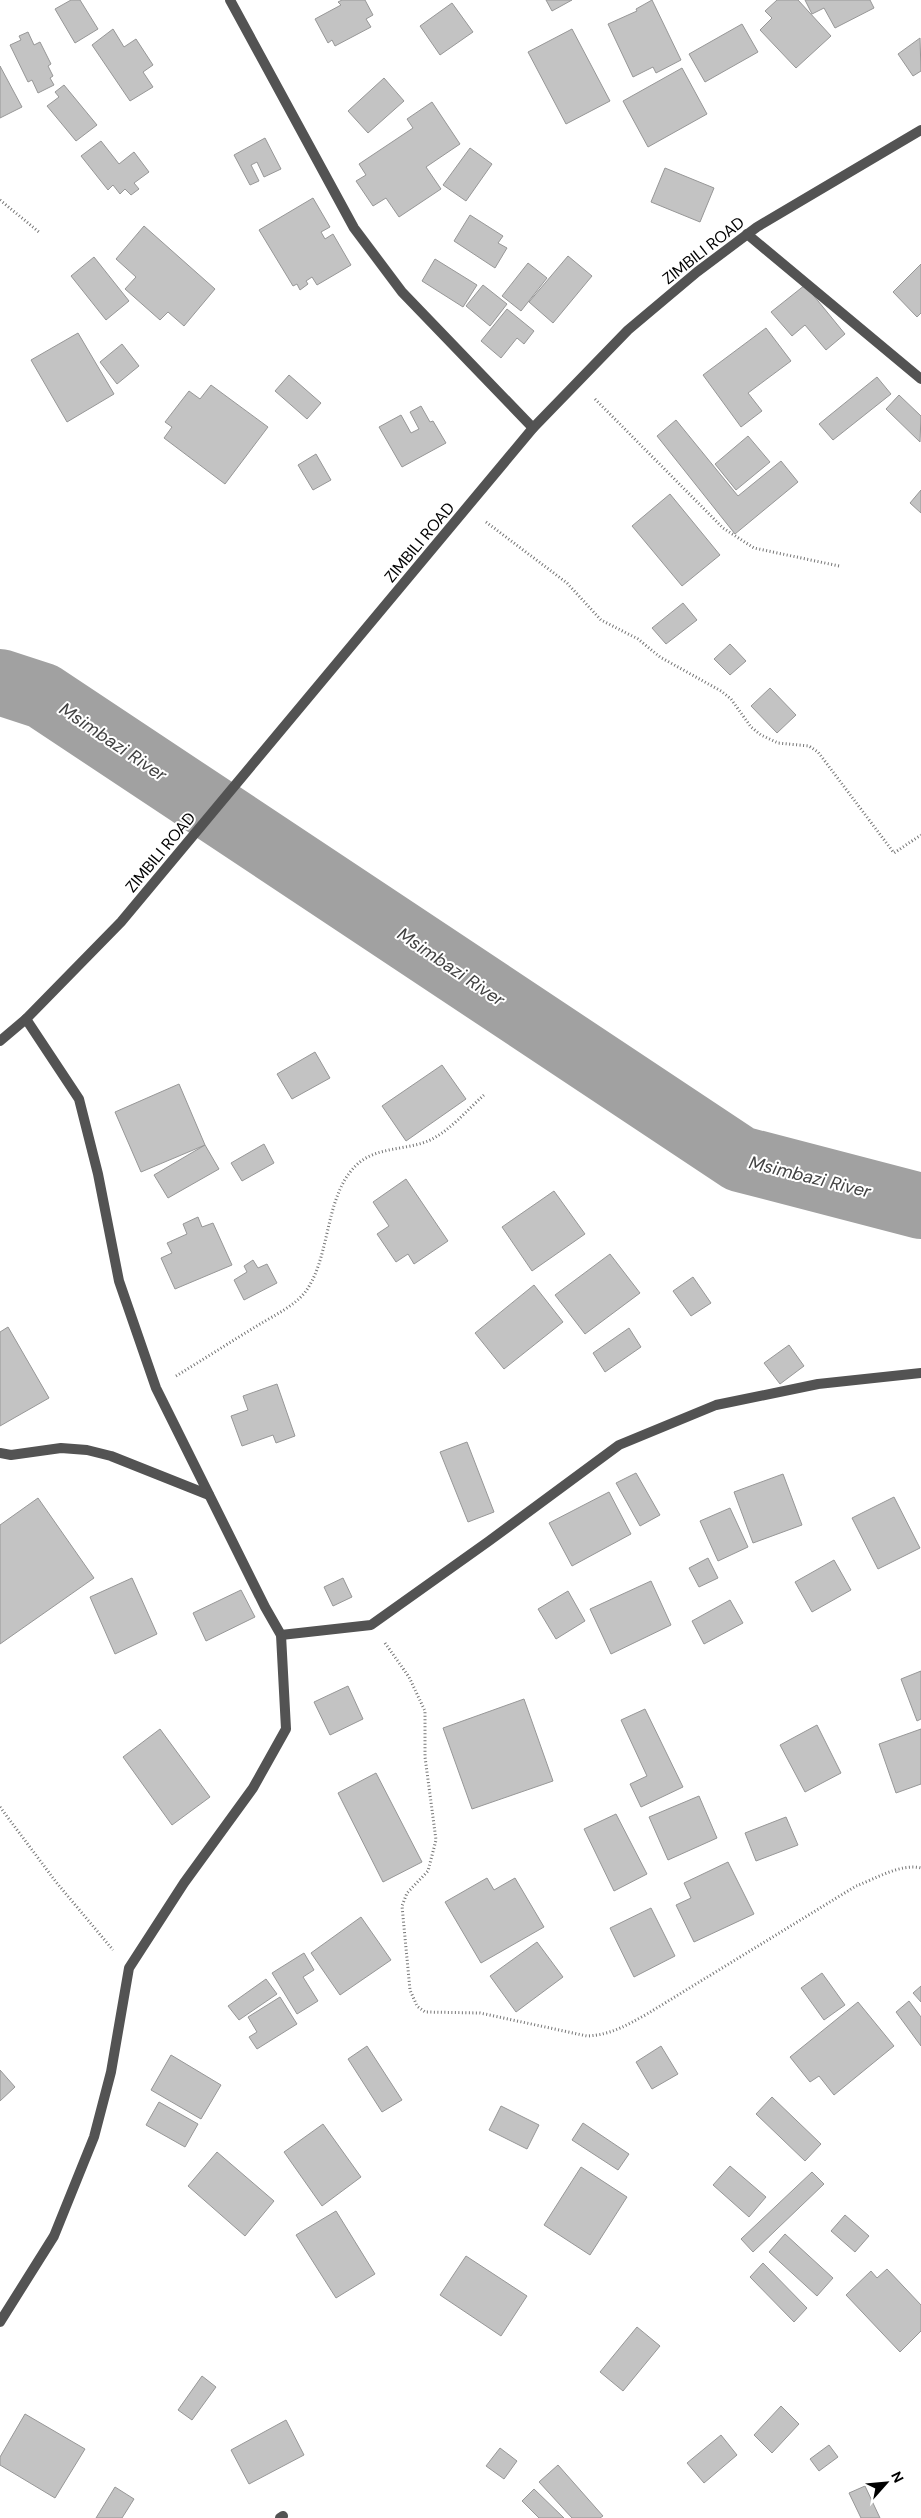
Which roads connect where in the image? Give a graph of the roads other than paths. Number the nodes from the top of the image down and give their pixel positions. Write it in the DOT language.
graph roads {
  1 [pos="230,0"];
  2 [pos="921,130"];
  3 [pos="747,234"];
  4 [pos="921,379"];
  5 [pos="533,428"];
  6 [pos="26,1019"];
  7 [pos="0,1040"];
  8 [pos="921,1373"];
  9 [pos="0,1453"];
  10 [pos="210,1495"];
  11 [pos="281,1635"];
  12 [pos="0,2322"];
  1 -- 5 [label="street"];
  2 -- 3 [label="street, ZIMBILI ROAD"];
  3 -- 4 [label="street"];
  3 -- 5 [label="street, ZIMBILI ROAD"];
  5 -- 6 [label="street, ZIMBILI ROAD"];
  6 -- 7 [label="street, ZIMBILI ROAD"];
  6 -- 10 [label="street"];
  8 -- 11 [label="street"];
  9 -- 10 [label="street"];
  10 -- 11 [label="street"];
  11 -- 12 [label="street"];
}
